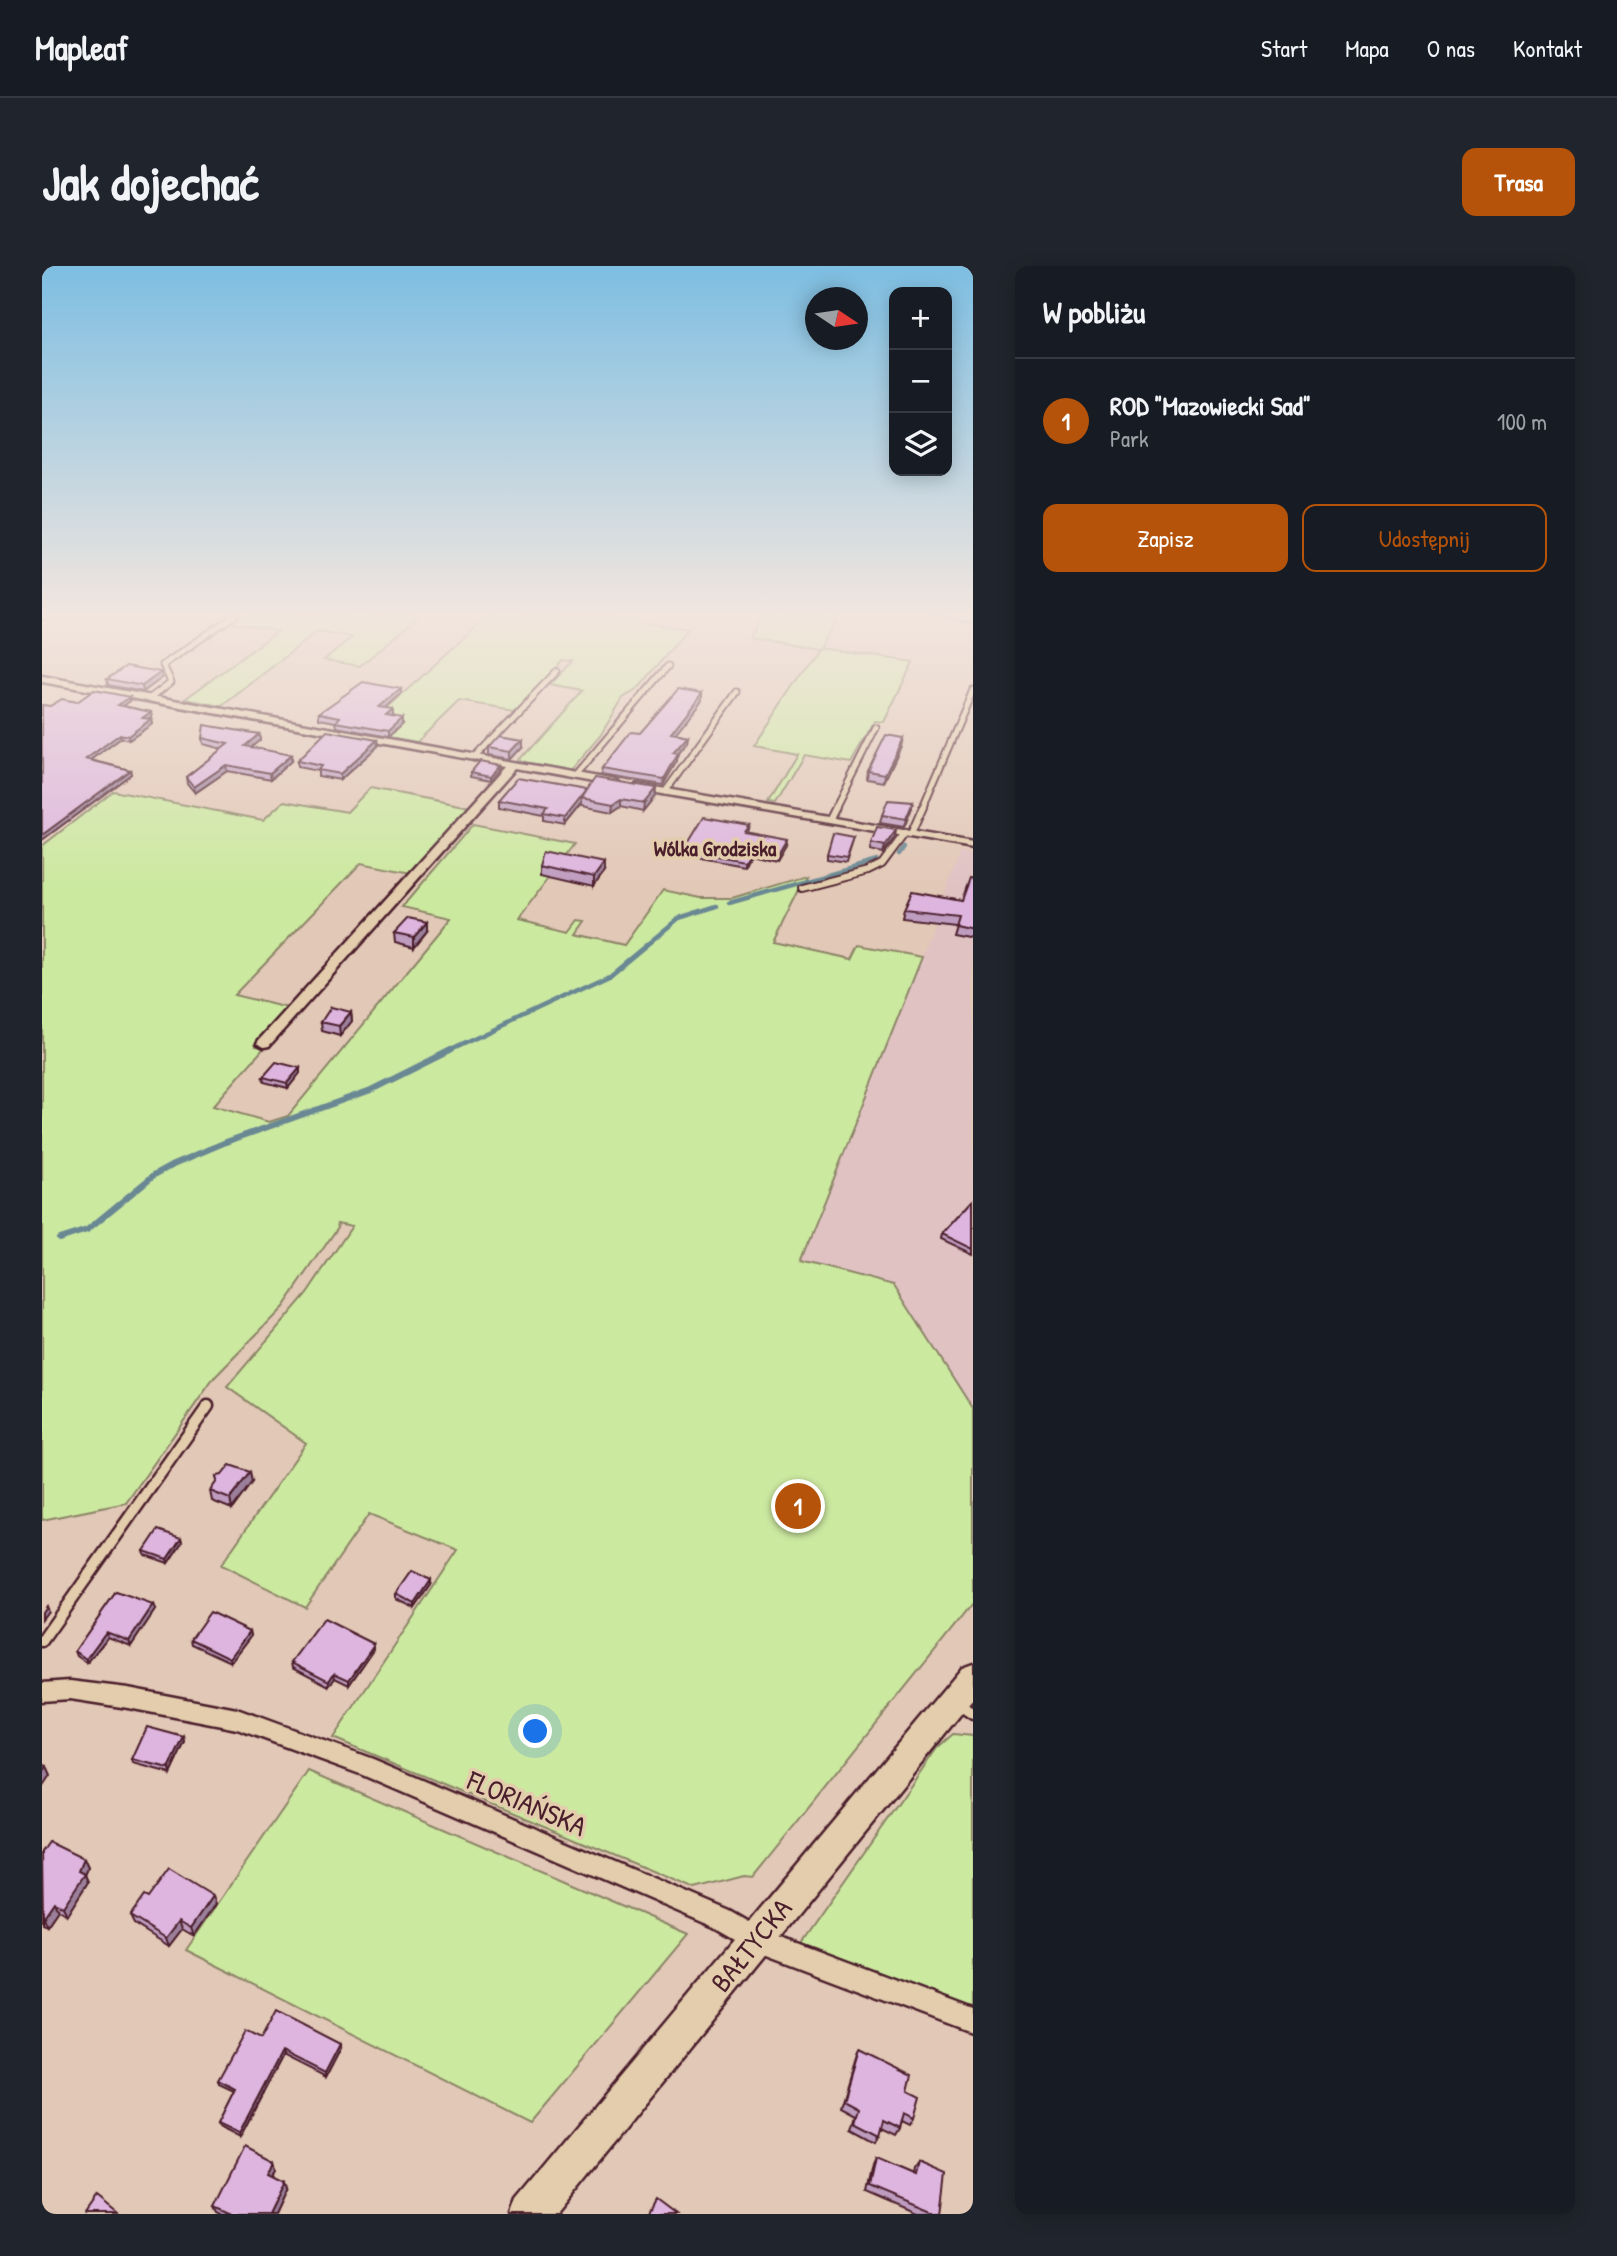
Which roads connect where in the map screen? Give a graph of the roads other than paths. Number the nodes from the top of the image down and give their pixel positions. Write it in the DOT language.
graph roads {
  1 [pos="193,706"];
  2 [pos="524,706"];
  3 [pos="634,706"];
  4 [pos="727,706"];
  5 [pos="966,706"];
  6 [pos="876,728"];
  7 [pos="474,758"];
  8 [pos="514,765"];
  9 [pos="575,776"];
  10 [pos="665,792"];
  11 [pos="830,819"];
  12 [pos="908,833"];
  13 [pos="973,845"];
  14 [pos="802,888"];
  15 [pos="264,1043"];
  16 [pos="208,1406"];
  17 [pos="42,1641"];
  18 [pos="42,1692"];
  19 [pos="966,1697"];
  20 [pos="756,1938"];
  21 [pos="973,2021"];
  22 [pos="531,2214"];
  1 -- 7 [label="street"];
  2 -- 7 [label="lane"];
  3 -- 9 [label="lane"];
  4 -- 10 [label="lane"];
  5 -- 12 [label="lane"];
  6 -- 11 [label="lane"];
  7 -- 8 [label="street"];
  8 -- 9 [label="street"];
  8 -- 15 [label="street"];
  9 -- 10 [label="street"];
  10 -- 11 [label="street"];
  11 -- 12 [label="street"];
  12 -- 13 [label="street"];
  12 -- 14 [label="lane"];
  16 -- 17 [label="lane"];
  18 -- 20 [label="street, FLORIAŃSKA"];
  19 -- 20 [label="street, BAŁTYCKA"];
  20 -- 21 [label="street, FLORIAŃSKA"];
  20 -- 22 [label="street, BAŁTYCKA"];
}
